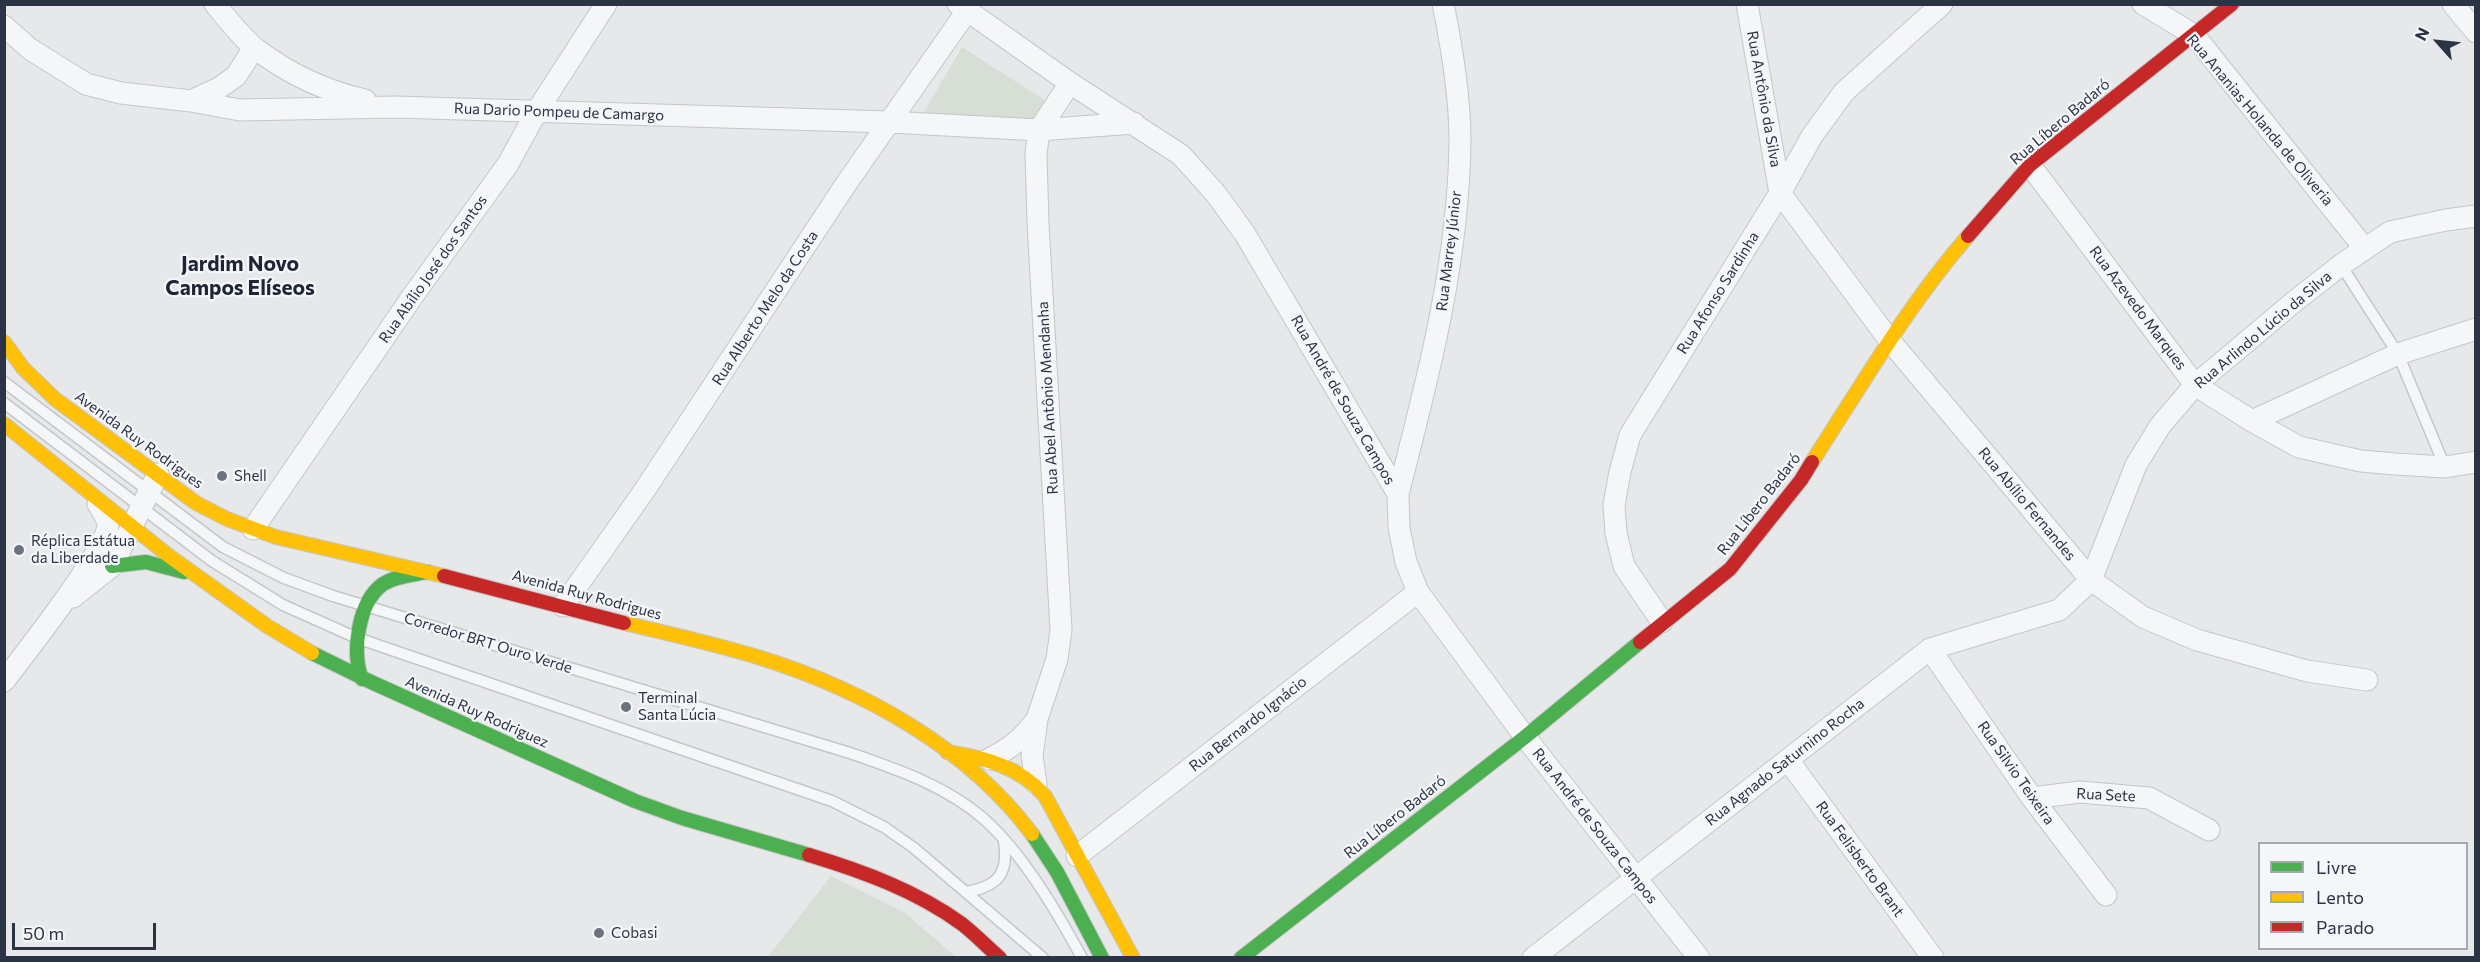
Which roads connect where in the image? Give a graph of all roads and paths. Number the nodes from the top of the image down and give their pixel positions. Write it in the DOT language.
graph roads {
  1 [pos="214,4"];
  2 [pos="606,4"];
  3 [pos="1443,4"];
  4 [pos="1747,4"];
  5 [pos="1941,4"];
  6 [pos="2143,4"];
  7 [pos="2232,4"];
  8 [pos="2453,4"];
  9 [pos="962,8"];
  10 [pos="4,26"];
  11 [pos="2475,32"];
  12 [pos="2193,35"];
  13 [pos="254,48"];
  14 [pos="1070,83"];
  15 [pos="191,100"];
  16 [pos="395,107"];
  17 [pos="537,111"];
  18 [pos="889,122"];
  19 [pos="1134,123"];
  20 [pos="1039,130"];
  21 [pos="2030,165"];
  22 [pos="1780,193"];
  23 [pos="2475,216"];
  24 [pos="2365,249"];
  25 [pos="2341,265"];
  26 [pos="2475,329"];
  27 [pos="1890,341"];
  28 [pos="4,342"];
  29 [pos="2398,354"];
  30 [pos="4,382"];
  31 [pos="2195,385"];
  32 [pos="4,403"];
  33 [pos="2252,421"];
  34 [pos="4,424"];
  35 [pos="2475,462"];
  36 [pos="2445,467"];
  37 [pos="1398,494"];
  38 [pos="150,496"];
  39 [pos="96,501"];
  40 [pos="132,528"];
  41 [pos="253,529"];
  42 [pos="112,566"];
  43 [pos="430,572"];
  44 [pos="198,577"];
  45 [pos="2091,580"];
  46 [pos="1418,592"];
  47 [pos="63,604"];
  48 [pos="563,606"];
  49 [pos="368,607"];
  50 [pos="2059,610"];
  51 [pos="1662,622"];
  52 [pos="357,638"];
  53 [pos="1930,649"];
  54 [pos="362,679"];
  55 [pos="2367,680"];
  56 [pos="4,681"];
  57 [pos="1037,719"];
  58 [pos="1525,737"];
  59 [pos="947,752"];
  60 [pos="989,759"];
  61 [pos="1788,760"];
  62 [pos="1036,783"];
  63 [pos="2032,798"];
  64 [pos="2209,830"];
  65 [pos="1004,839"];
  66 [pos="1077,856"];
  67 [pos="1637,878"];
  68 [pos="967,892"];
  69 [pos="2106,895"];
  70 [pos="983,940"];
  71 [pos="969,957"];
  72 [pos="1000,957"];
  73 [pos="1043,957"];
  74 [pos="1082,957"];
  75 [pos="1102,957"];
  76 [pos="1133,957"];
  77 [pos="1241,957"];
  78 [pos="1533,957"];
  79 [pos="1699,957"];
  80 [pos="1933,957"];
  1 -- 13 [label="street"];
  2 -- 17 [label="street, Rua Abílio José dos Santos"];
  3 -- 37 [label="street, Rua Marrey Júnior"];
  4 -- 22 [label="street, Rua Antônio da Silva"];
  5 -- 22 [label="street, Rua Afonso Sardinha"];
  6 -- 12 [label="street, Rua Ananias Holanda de Oliveria"];
  7 -- 12 [label="main road, Rua Líbero Badaró"];
  8 -- 11 [label="street"];
  9 -- 14 [label="street, Rua André de Souza Campos"];
  9 -- 18 [label="street, Rua Alberto Melo da Costa"];
  10 -- 15 [label="street, Rua Dario Pompeu de Camargo"];
  12 -- 21 [label="main road, Rua Líbero Badaró"];
  12 -- 24 [label="street, Rua Ananias Holanda de Oliveria"];
  13 -- 15 [label="street"];
  13 -- 16 [label="street"];
  14 -- 19 [label="street, Rua André de Souza Campos"];
  14 -- 20 [label="street, Rua Abel Antônio Mendanha"];
  15 -- 16 [label="street, Rua Dario Pompeu de Camargo"];
  16 -- 17 [label="street, Rua Dario Pompeu de Camargo"];
  17 -- 18 [label="street, Rua Dario Pompeu de Camargo"];
  17 -- 41 [label="street, Rua Abílio José dos Santos"];
  18 -- 20 [label="street, Rua Dario Pompeu de Camargo"];
  18 -- 48 [label="street, Rua Alberto Melo da Costa"];
  19 -- 20 [label="street, Rua Dario Pompeu de Camargo"];
  19 -- 37 [label="street, Rua André de Souza Campos"];
  20 -- 57 [label="street, Rua Abel Antônio Mendanha"];
  21 -- 27 [label="main road, Rua Líbero Badaró"];
  21 -- 31 [label="street, Rua Azevedo Marques"];
  22 -- 27 [label="street, Rua Abílio Fernandes"];
  22 -- 51 [label="street, Rua Afonso Sardinha"];
  23 -- 24 [label="street, Rua Arlindo Lúcio da Silva"];
  24 -- 25 [label="street, Rua Arlindo Lúcio da Silva"];
  25 -- 29 [label="lane"];
  25 -- 31 [label="street, Rua Arlindo Lúcio da Silva"];
  26 -- 29 [label="street"];
  27 -- 45 [label="street, Rua Abílio Fernandes"];
  27 -- 51 [label="main road, Rua Líbero Badaró"];
  28 -- 38 [label="main road, Avenida Ruy Rodrigues"];
  29 -- 33 [label="street"];
  29 -- 36 [label="lane"];
  30 -- 38 [label="lane, Corredor BRT Ouro Verde"];
  31 -- 33 [label="street, Rua Azevedo Marques"];
  31 -- 45 [label="street, Rua Arlindo Lúcio da Silva"];
  32 -- 38 [label="lane, Corredor BRT Ouro Verde"];
  33 -- 36 [label="street, Rua Azevedo Marques"];
  34 -- 39 [label="main road, Avenida Ruy Rodriguez"];
  35 -- 36 [label="street, Rua Azevedo Marques"];
  37 -- 46 [label="street, Rua André de Souza Campos"];
  38 -- 40 [label="street"];
  38 -- 41 [label="main road, Avenida Ruy Rodrigues"];
  38 -- 49 [label="lane, Corredor BRT Ouro Verde"];
  38 -- 52 [label="lane, Corredor BRT Ouro Verde"];
  39 -- 40 [label="main road, Avenida Ruy Rodriguez"];
  39 -- 47 [label="street"];
  40 -- 42 [label="street"];
  40 -- 44 [label="main road, Avenida Ruy Rodriguez"];
  41 -- 43 [label="main road, Avenida Ruy Rodrigues"];
  42 -- 44 [label="main road"];
  42 -- 47 [label="street"];
  43 -- 48 [label="main road, Avenida Ruy Rodrigues"];
  43 -- 49 [label="main road"];
  44 -- 54 [label="main road, Avenida Ruy Rodriguez"];
  45 -- 50 [label="street, Rua Arlindo Lúcio da Silva"];
  45 -- 55 [label="street, Rua Abílio Fernandes"];
  46 -- 58 [label="street, Rua André de Souza Campos"];
  46 -- 66 [label="street, Rua Bernardo Ignácio"];
  47 -- 56 [label="street"];
  48 -- 59 [label="main road, Avenida Ruy Rodrigues"];
  49 -- 52 [label="main road"];
  49 -- 65 [label="lane, Corredor BRT Ouro Verde"];
  50 -- 53 [label="street, Rua Agnado Saturnino Rocha"];
  51 -- 58 [label="main road, Rua Líbero Badaró"];
  52 -- 54 [label="main road"];
  52 -- 68 [label="lane, Corredor BRT Ouro Verde"];
  53 -- 61 [label="street, Rua Agnado Saturnino Rocha"];
  53 -- 63 [label="street, Rua Silvio Teixeira"];
  54 -- 70 [label="main road, Avenida Ruy Rodriguez"];
  57 -- 60 [label="street, Rua Abel Antônio Mendanha"];
  57 -- 62 [label="street, Rua Abel Antônio Mendanha"];
  58 -- 67 [label="street, Rua André de Souza Campos"];
  58 -- 77 [label="main road, Rua Líbero Badaró"];
  59 -- 60 [label="main road"];
  59 -- 75 [label="main road, Avenida Ruy Rodrigues"];
  60 -- 62 [label="main road"];
  61 -- 67 [label="street, Rua Agnado Saturnino Rocha"];
  61 -- 80 [label="street, Rua Felisberto Brant"];
  62 -- 66 [label="main road"];
  63 -- 64 [label="street, Rua Sete"];
  63 -- 69 [label="street, Rua Silvio Teixeira"];
  65 -- 68 [label="lane"];
  65 -- 74 [label="lane, Corredor BRT Ouro Verde"];
  66 -- 76 [label="main road"];
  67 -- 78 [label="street, Rua Agnado Saturnino Rocha"];
  67 -- 79 [label="street, Rua André de Souza Campos"];
  68 -- 73 [label="lane, Corredor BRT Ouro Verde"];
  70 -- 71 [label="street"];
  70 -- 72 [label="main road"];
}
